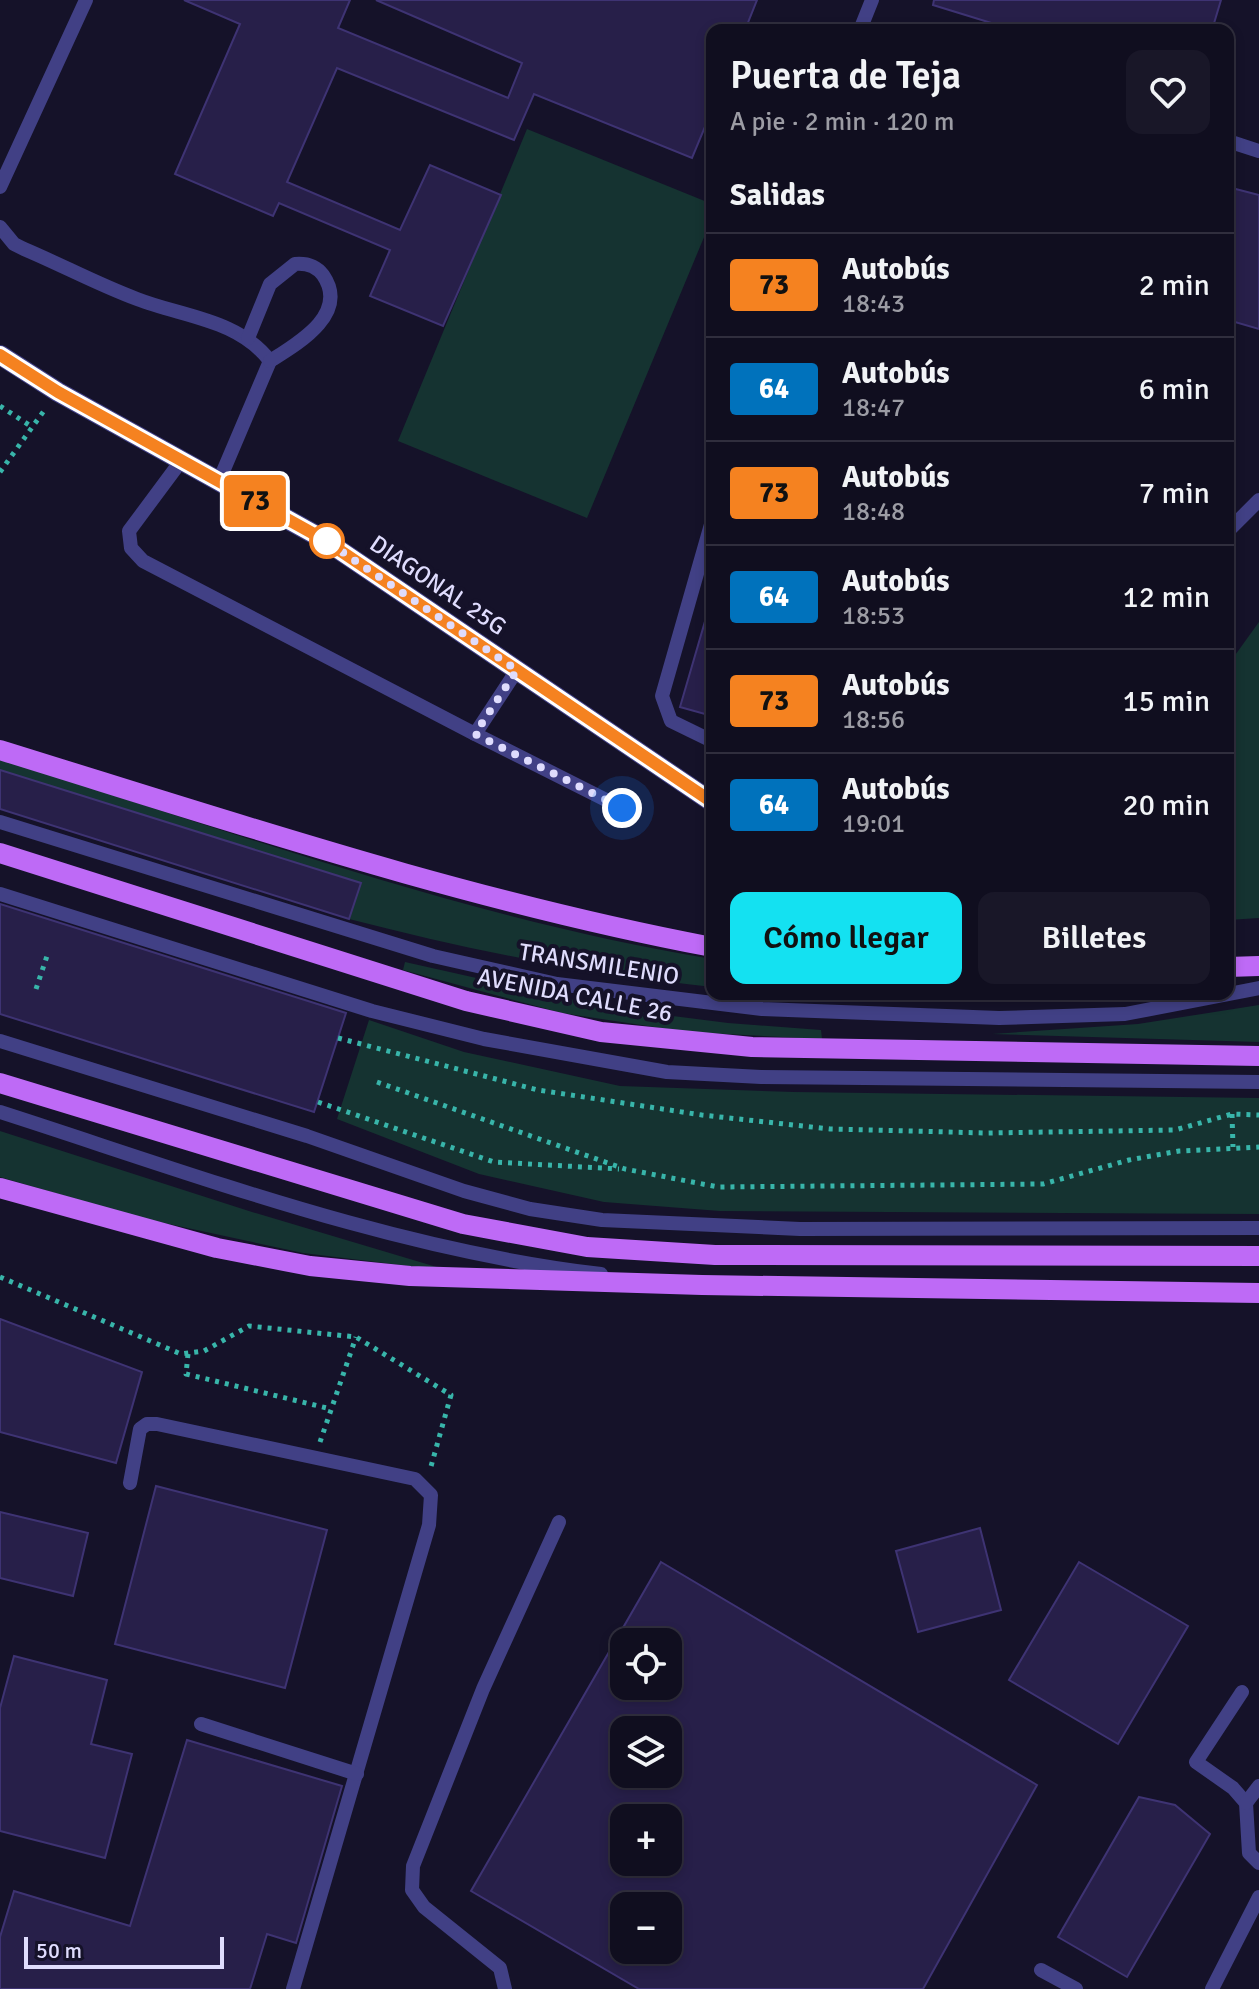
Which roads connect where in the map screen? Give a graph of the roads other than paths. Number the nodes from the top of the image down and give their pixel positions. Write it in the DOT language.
graph roads {
  1 [pos="86,0"];
  2 [pos="872,0"];
  3 [pos="862,24"];
  4 [pos="1234,143"];
  5 [pos="1259,151"];
  6 [pos="0,187"];
  7 [pos="0,227"];
  8 [pos="248,338"];
  9 [pos="0,355"];
  10 [pos="270,361"];
  11 [pos="181,461"];
  12 [pos="219,481"];
  13 [pos="1259,500"];
  14 [pos="1234,525"];
  15 [pos="706,542"];
  16 [pos="517,670"];
  17 [pos="475,734"];
  18 [pos="706,738"];
  19 [pos="0,750"];
  20 [pos="706,798"];
  21 [pos="622,808"];
  22 [pos="0,822"];
  23 [pos="0,853"];
  24 [pos="0,894"];
  25 [pos="706,946"];
  26 [pos="1259,966"];
  27 [pos="1234,967"];
  28 [pos="1259,988"];
  29 [pos="1234,993"];
  30 [pos="1197,1000"];
  31 [pos="0,1041"];
  32 [pos="1259,1056"];
  33 [pos="1259,1082"];
  34 [pos="0,1083"];
  35 [pos="0,1112"];
  36 [pos="0,1188"];
  37 [pos="1259,1228"];
  38 [pos="1259,1256"];
  39 [pos="702,1285"];
  40 [pos="1259,1293"];
  41 [pos="130,1483"];
  42 [pos="559,1522"];
  43 [pos="1242,1692"];
  44 [pos="201,1724"];
  45 [pos="357,1774"];
  46 [pos="1259,1786"];
  47 [pos="1246,1803"];
  48 [pos="1259,1863"];
  49 [pos="1259,1897"];
  50 [pos="1041,1970"];
  51 [pos="293,1989"];
  52 [pos="505,1989"];
  53 [pos="1076,1989"];
  54 [pos="1212,1989"];
  1 -- 6 [label="lane"];
  2 -- 3 [label="lane"];
  4 -- 5 [label="lane"];
  7 -- 8 [label="lane"];
  8 -- 10 [label="lane"];
  8 -- 10 [label="lane"];
  9 -- 11 [label="street, DIAGONAL 25G"];
  10 -- 12 [label="lane"];
  11 -- 12 [label="street, DIAGONAL 25G"];
  11 -- 17 [label="lane"];
  12 -- 16 [label="street, DIAGONAL 25G"];
  13 -- 14 [label="lane"];
  15 -- 18 [label="lane"];
  16 -- 17 [label="lane"];
  16 -- 20 [label="street, DIAGONAL 25G"];
  17 -- 21 [label="lane"];
  19 -- 25 [label="main road"];
  22 -- 30 [label="lane, TRANSMILENIO"];
  23 -- 32 [label="main road, AVENIDA CALLE 26"];
  24 -- 33 [label="lane"];
  26 -- 27 [label="main road"];
  28 -- 29 [label="lane, TRANSMILENIO"];
  31 -- 37 [label="lane"];
  34 -- 38 [label="main road"];
  35 -- 39 [label="lane"];
  36 -- 39 [label="main road"];
  39 -- 40 [label="main road"];
  41 -- 45 [label="lane"];
  42 -- 52 [label="lane"];
  43 -- 47 [label="lane"];
  44 -- 45 [label="lane"];
  45 -- 51 [label="lane"];
  46 -- 47 [label="lane"];
  47 -- 48 [label="lane"];
  49 -- 54 [label="lane"];
  50 -- 53 [label="lane"];
}
